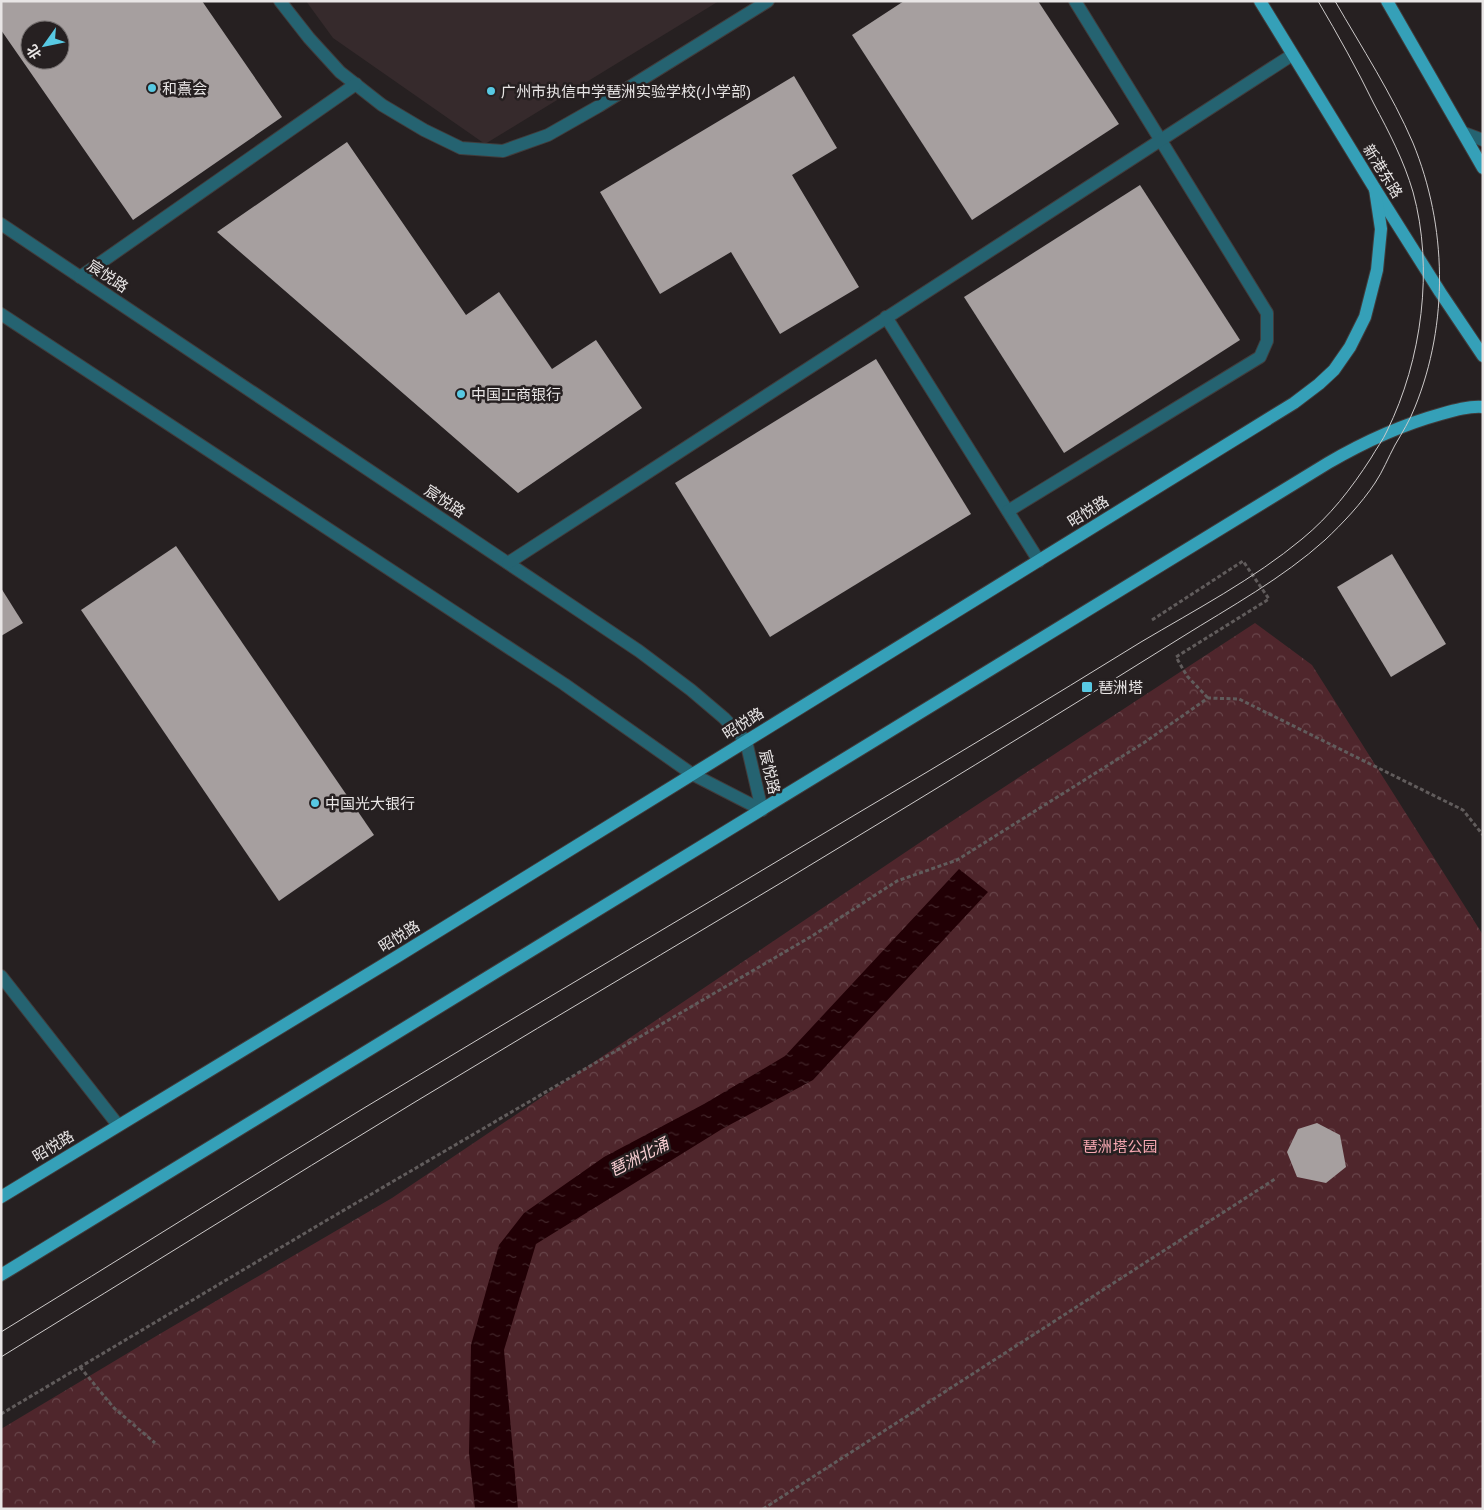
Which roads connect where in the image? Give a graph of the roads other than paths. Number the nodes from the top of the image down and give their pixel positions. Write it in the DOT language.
graph roads {
  1 [pos="280,1"];
  2 [pos="768,1"];
  3 [pos="1075,1"];
  4 [pos="1260,1"];
  5 [pos="1388,1"];
  6 [pos="1292,55"];
  7 [pos="356,84"];
  8 [pos="1464,133"];
  9 [pos="1483,140"];
  10 [pos="1160,141"];
  11 [pos="1483,168"];
  12 [pos="1375,189"];
  13 [pos="1,224"];
  14 [pos="80,277"];
  15 [pos="1,314"];
  16 [pos="886,317"];
  17 [pos="1483,356"];
  18 [pos="1483,407"];
  19 [pos="1008,511"];
  20 [pos="1039,561"];
  21 [pos="508,562"];
  22 [pos="746,740"];
  23 [pos="692,774"];
  24 [pos="762,810"];
  25 [pos="1,976"];
  26 [pos="118,1125"];
  27 [pos="1,1197"];
  28 [pos="1,1275"];
  1 -- 7 [label="street"];
  2 -- 7 [label="street"];
  3 -- 10 [label="street"];
  4 -- 6 [label="main road, 新港东路"];
  5 -- 8 [label="main road"];
  6 -- 10 [label="street"];
  6 -- 12 [label="main road, 新港东路"];
  7 -- 14 [label="street"];
  8 -- 9 [label="street"];
  8 -- 11 [label="main road"];
  10 -- 16 [label="street"];
  10 -- 19 [label="street"];
  12 -- 17 [label="main road, 新港东路"];
  12 -- 20 [label="main road, 昭悦路"];
  13 -- 14 [label="street, 宸悦路"];
  14 -- 21 [label="street, 宸悦路"];
  15 -- 23 [label="street, 宸悦路"];
  16 -- 19 [label="street"];
  16 -- 21 [label="street"];
  18 -- 24 [label="main road"];
  19 -- 20 [label="street"];
  20 -- 22 [label="main road, 昭悦路"];
  21 -- 22 [label="street, 宸悦路"];
  22 -- 23 [label="main road, 昭悦路"];
  22 -- 24 [label="street, 宸悦路"];
  23 -- 24 [label="street, 宸悦路"];
  23 -- 26 [label="main road, 昭悦路"];
  24 -- 28 [label="main road"];
  25 -- 26 [label="street"];
  26 -- 27 [label="main road, 昭悦路"];
}
